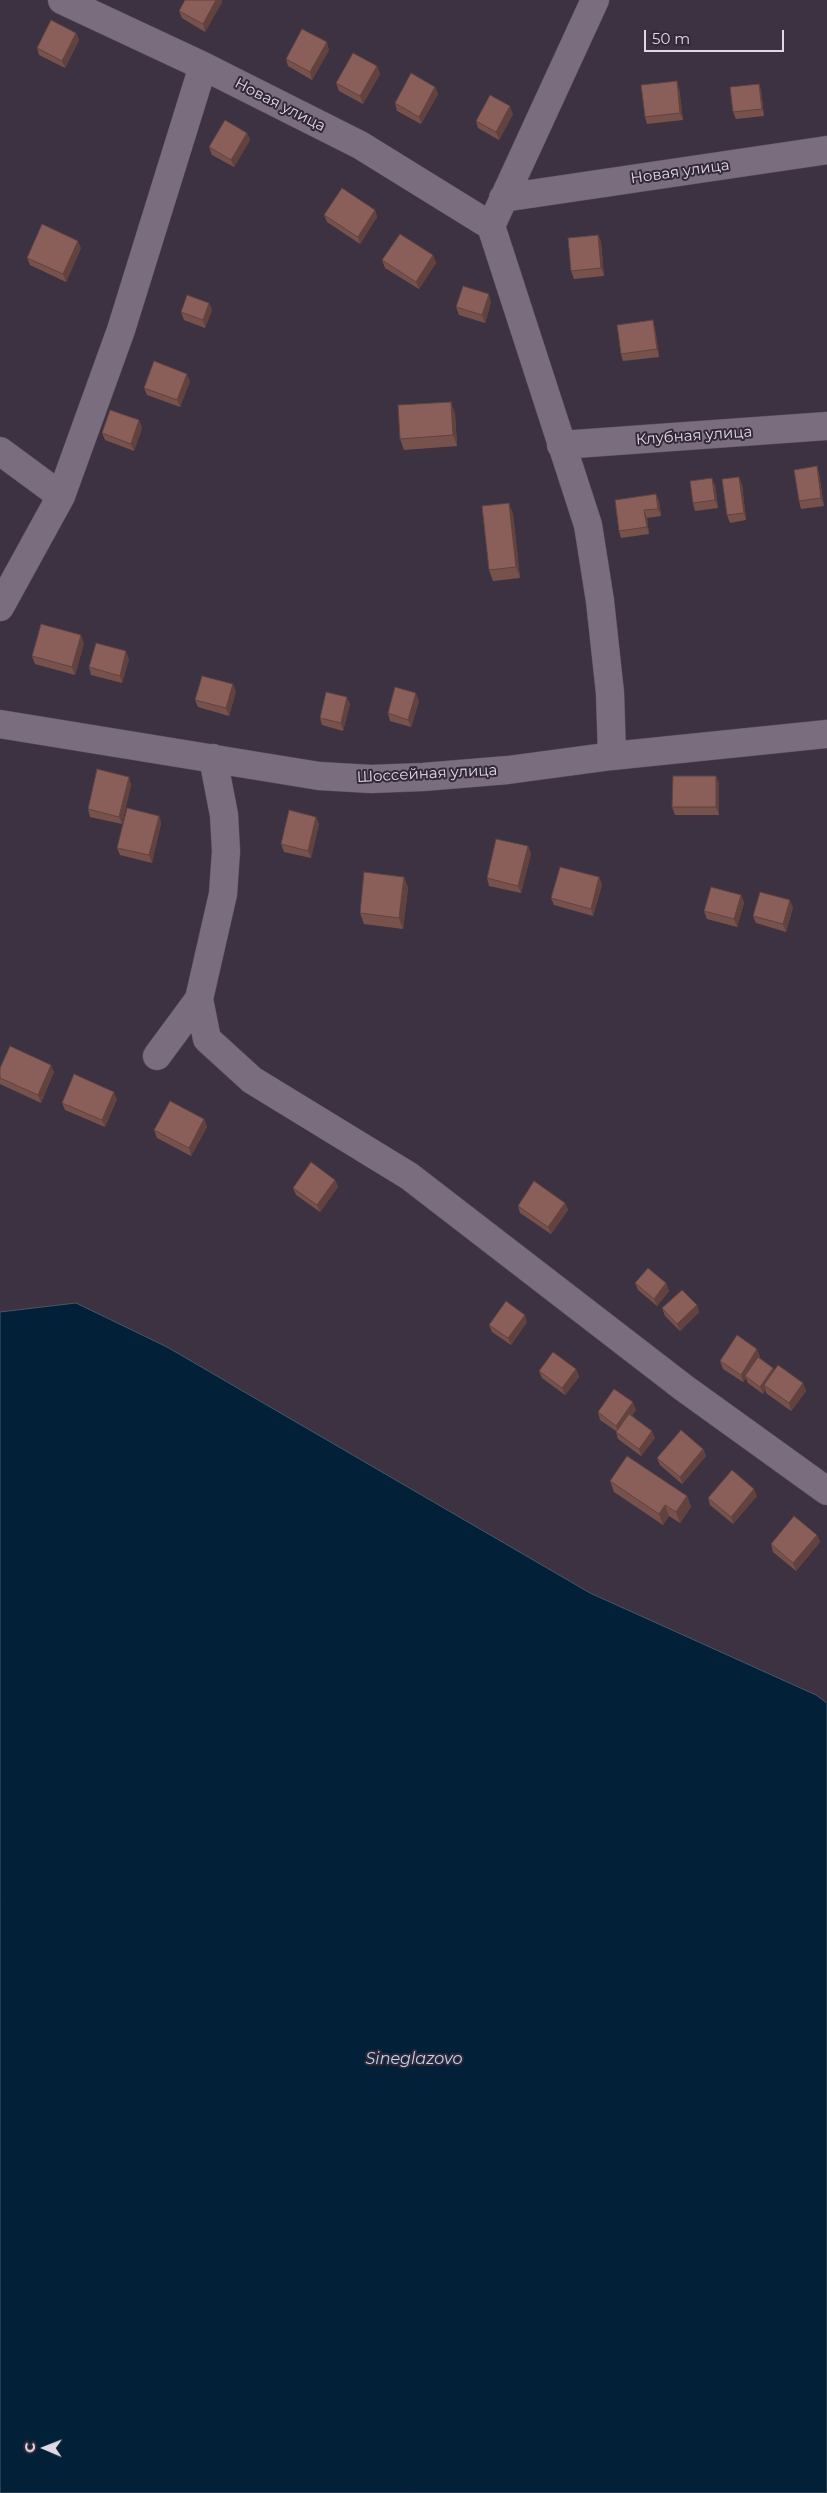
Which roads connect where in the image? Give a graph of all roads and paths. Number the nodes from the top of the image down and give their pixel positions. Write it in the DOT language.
graph roads {
  1 [pos="62,0"];
  2 [pos="595,0"];
  3 [pos="203,66"];
  4 [pos="827,150"];
  5 [pos="503,198"];
  6 [pos="491,226"];
  7 [pos="827,426"];
  8 [pos="561,445"];
  9 [pos="0,450"];
  10 [pos="61,496"];
  11 [pos="0,607"];
  12 [pos="0,724"];
  13 [pos="827,734"];
  14 [pos="612,756"];
  15 [pos="213,758"];
  16 [pos="199,999"];
  17 [pos="157,1056"];
  18 [pos="827,1491"];
  1 -- 3 [label="street, Новая улица"];
  2 -- 5 [label="street"];
  3 -- 6 [label="street, Новая улица"];
  3 -- 10 [label="street"];
  4 -- 5 [label="street, Новая улица"];
  5 -- 6 [label="street"];
  6 -- 8 [label="street"];
  7 -- 8 [label="street, Клубная улица"];
  8 -- 14 [label="street"];
  9 -- 10 [label="street"];
  10 -- 11 [label="street"];
  12 -- 15 [label="street, Шоссейная улица"];
  13 -- 14 [label="street, Шоссейная улица"];
  14 -- 15 [label="street, Шоссейная улица"];
  15 -- 16 [label="street"];
  16 -- 17 [label="street"];
  16 -- 18 [label="street"];
}
